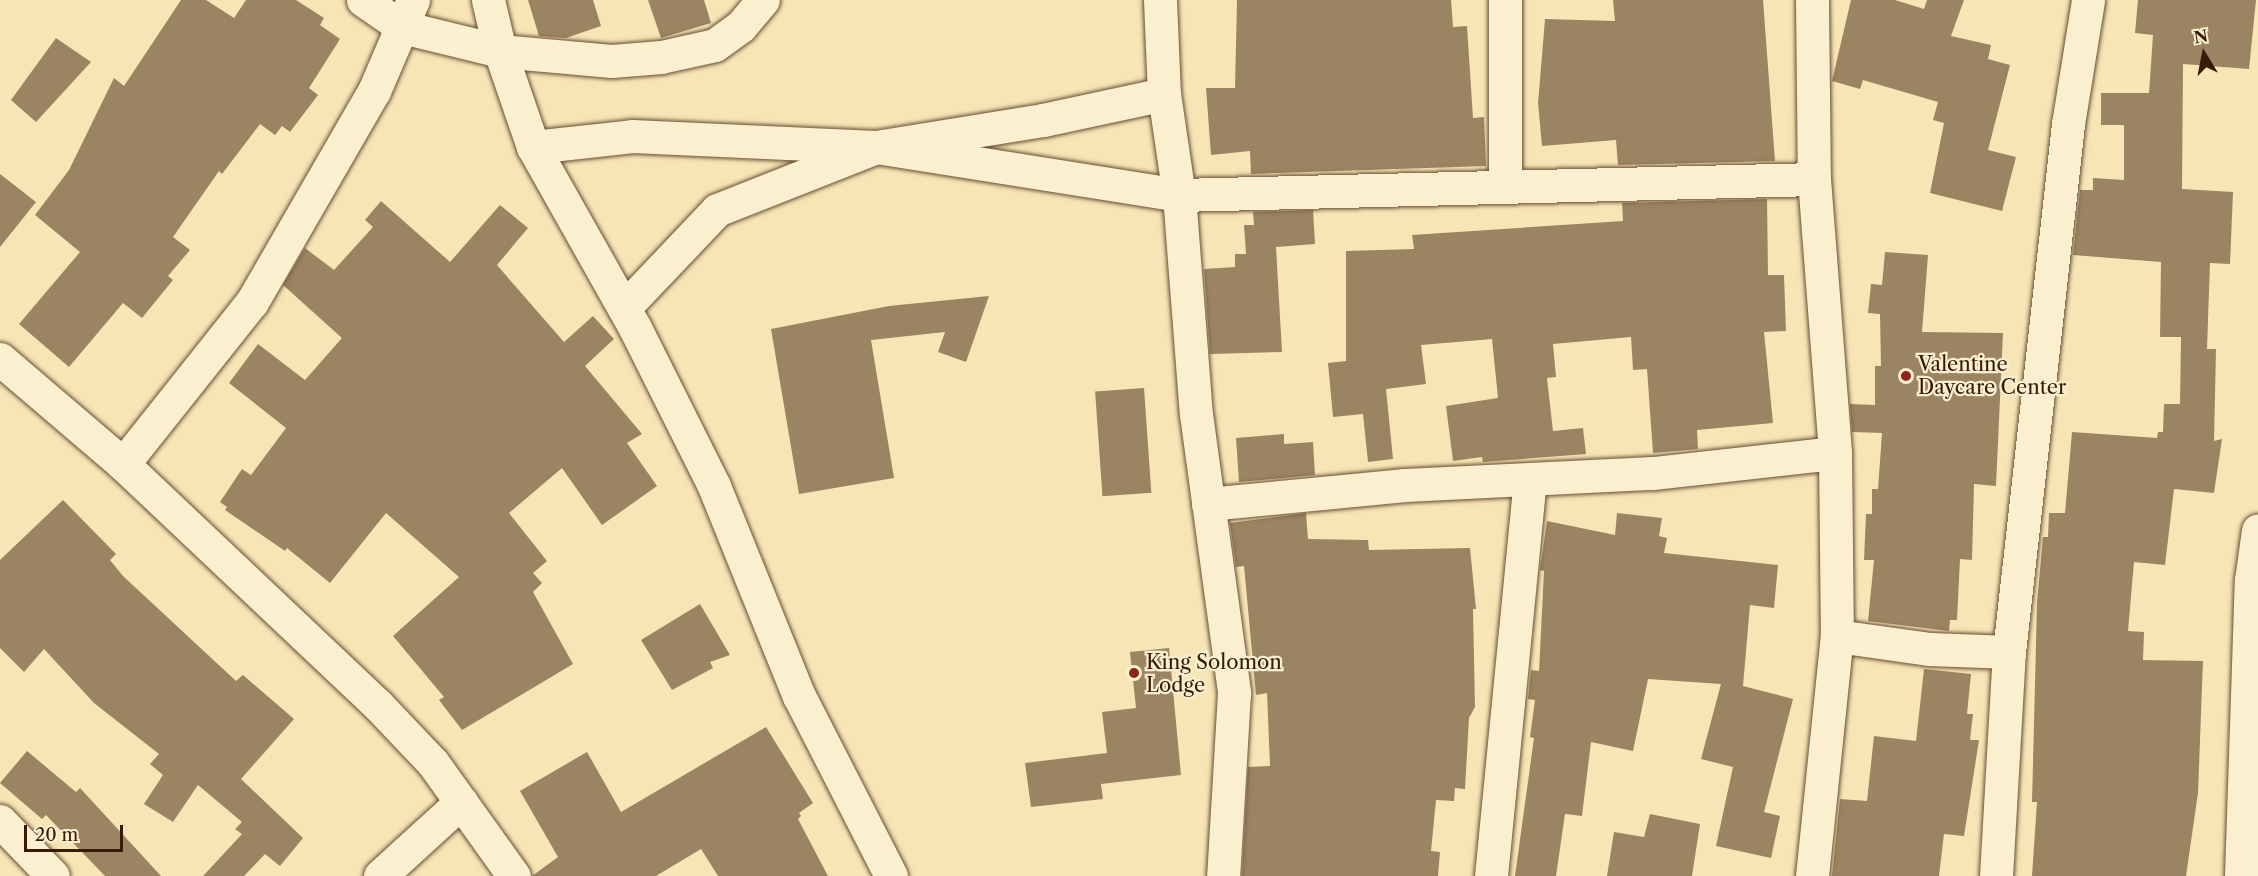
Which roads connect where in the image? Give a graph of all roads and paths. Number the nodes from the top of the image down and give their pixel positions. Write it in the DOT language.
graph roads {
  1 [pos="363,0"];
  2 [pos="488,0"];
  3 [pos="763,0"];
  4 [pos="1160,0"];
  5 [pos="1505,0"];
  6 [pos="1812,0"];
  7 [pos="2088,0"];
  8 [pos="407,14"];
  9 [pos="500,51"];
  10 [pos="1164,94"];
  11 [pos="533,147"];
  12 [pos="876,147"];
  13 [pos="1814,179"];
  14 [pos="1504,187"];
  15 [pos="1179,195"];
  16 [pos="624,308"];
  17 [pos="0,359"];
  18 [pos="1835,453"];
  19 [pos="123,464"];
  20 [pos="1530,480"];
  21 [pos="1208,504"];
  22 [pos="2258,530"];
  23 [pos="1837,636"];
  24 [pos="2009,652"];
  25 [pos="461,802"];
  26 [pos="0,821"];
  27 [pos="53,876"];
  28 [pos="380,876"];
  29 [pos="514,876"];
  30 [pos="891,876"];
  31 [pos="1223,876"];
  32 [pos="1491,876"];
  33 [pos="1812,876"];
  34 [pos="1996,876"];
  35 [pos="2241,876"];
  1 -- 8 [label="street"];
  2 -- 9 [label="street"];
  3 -- 9 [label="street"];
  4 -- 10 [label="street"];
  5 -- 14 [label="street"];
  6 -- 13 [label="street"];
  7 -- 24 [label="street"];
  8 -- 9 [label="street"];
  8 -- 19 [label="street"];
  9 -- 11 [label="street"];
  10 -- 12 [label="street"];
  10 -- 15 [label="street"];
  11 -- 12 [label="street"];
  11 -- 16 [label="street"];
  12 -- 15 [label="street"];
  12 -- 16 [label="street"];
  13 -- 14 [label="street"];
  13 -- 18 [label="street"];
  14 -- 15 [label="street"];
  15 -- 21 [label="street"];
  16 -- 30 [label="street"];
  17 -- 19 [label="street"];
  18 -- 20 [label="street"];
  18 -- 23 [label="street"];
  19 -- 25 [label="street"];
  20 -- 21 [label="street"];
  20 -- 32 [label="street"];
  21 -- 31 [label="street"];
  22 -- 35 [label="street"];
  23 -- 24 [label="street"];
  23 -- 33 [label="street"];
  24 -- 34 [label="street"];
  25 -- 28 [label="street"];
  25 -- 29 [label="street"];
  26 -- 27 [label="street"];
}
